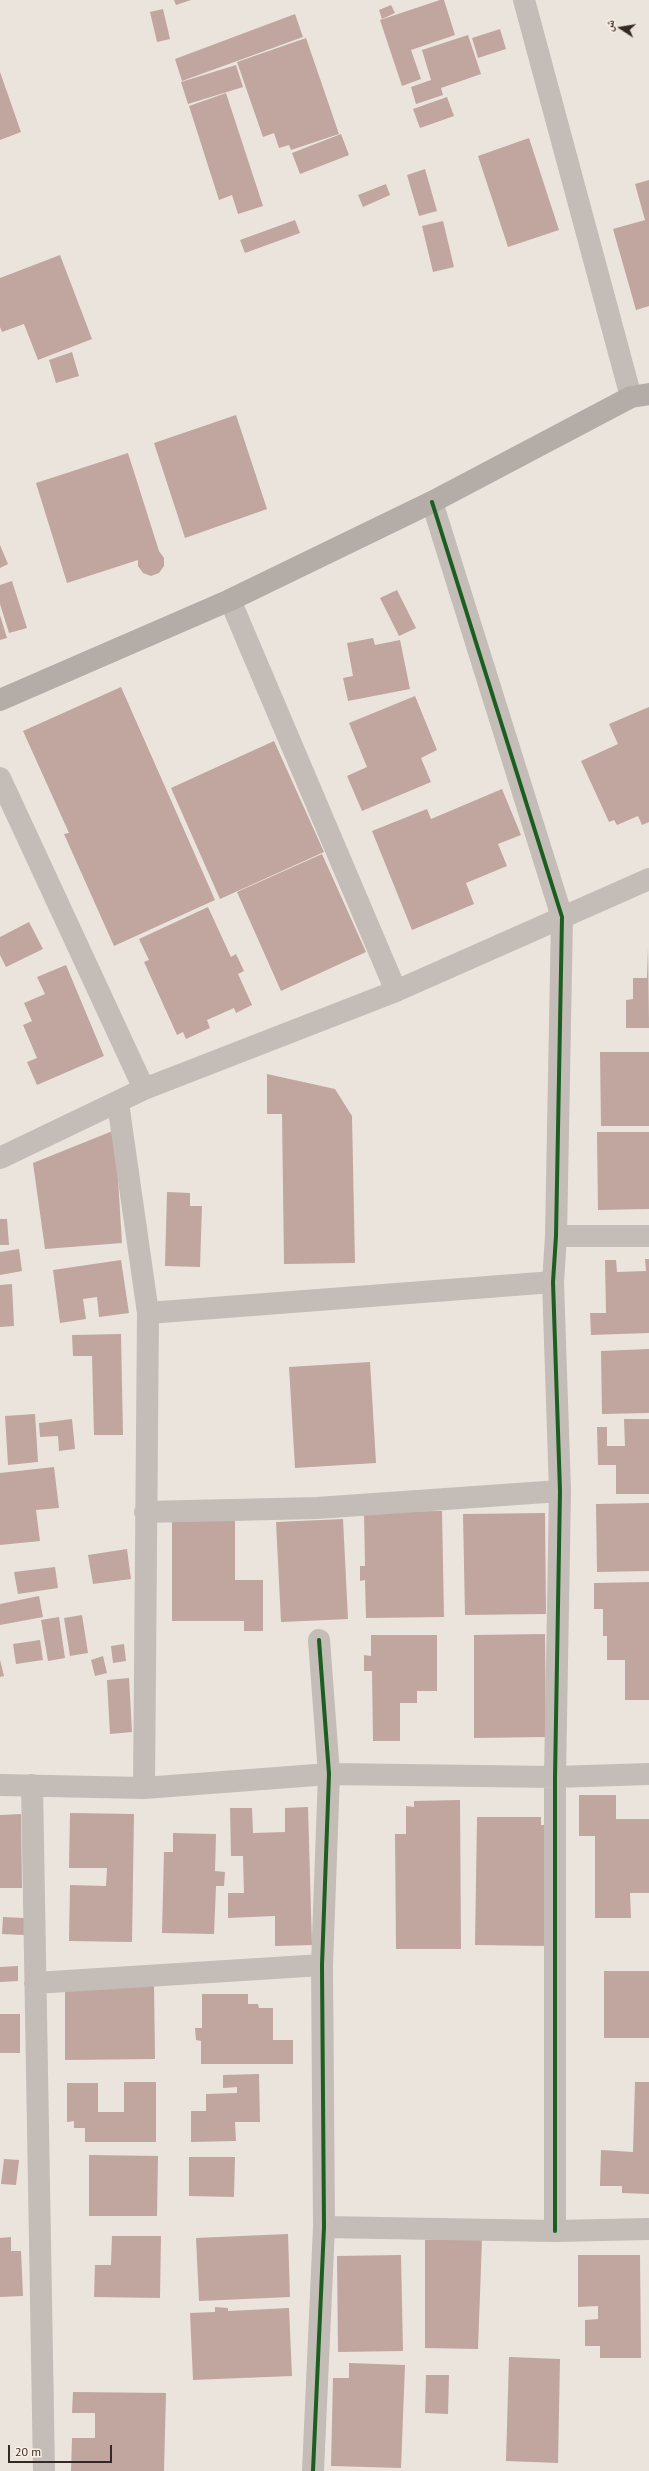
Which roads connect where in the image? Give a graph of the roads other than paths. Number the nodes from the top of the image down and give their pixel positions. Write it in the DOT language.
graph roads {
  1 [pos="524,0"];
  2 [pos="640,396"];
  3 [pos="432,502"];
  4 [pos="230,600"];
  5 [pos="0,700"];
  6 [pos="0,778"];
  7 [pos="649,879"];
  8 [pos="562,917"];
  9 [pos="396,991"];
  10 [pos="144,1089"];
  11 [pos="118,1103"];
  12 [pos="0,1158"];
  13 [pos="556,1236"];
  14 [pos="649,1236"];
  15 [pos="553,1282"];
  16 [pos="148,1313"];
  17 [pos="560,1491"];
  18 [pos="145,1512"];
  19 [pos="319,1640"];
  20 [pos="329,1774"];
  21 [pos="649,1774"];
  22 [pos="555,1777"];
  23 [pos="0,1785"];
  24 [pos="32,1785"];
  25 [pos="144,1788"];
  26 [pos="322,1965"];
  27 [pos="35,1983"];
  28 [pos="324,2227"];
  29 [pos="649,2229"];
  30 [pos="554,2231"];
  31 [pos="44,2471"];
  32 [pos="313,2471"];
  1 -- 2 [label="street"];
  2 -- 3 [label="street"];
  3 -- 4 [label="street"];
  3 -- 8 [label="street"];
  4 -- 5 [label="street"];
  4 -- 9 [label="street"];
  6 -- 10 [label="street"];
  7 -- 8 [label="street"];
  8 -- 9 [label="street"];
  8 -- 13 [label="street"];
  9 -- 10 [label="street"];
  10 -- 11 [label="street"];
  11 -- 12 [label="street"];
  11 -- 16 [label="street"];
  13 -- 14 [label="street"];
  13 -- 15 [label="street"];
  15 -- 16 [label="street"];
  15 -- 17 [label="street"];
  16 -- 18 [label="street"];
  17 -- 18 [label="street"];
  17 -- 22 [label="street"];
  18 -- 25 [label="street"];
  19 -- 20 [label="street"];
  20 -- 22 [label="street"];
  20 -- 25 [label="street"];
  20 -- 26 [label="street"];
  21 -- 22 [label="street"];
  22 -- 30 [label="street"];
  23 -- 24 [label="street"];
  24 -- 25 [label="street"];
  24 -- 27 [label="street"];
  26 -- 27 [label="street"];
  26 -- 28 [label="street"];
  27 -- 31 [label="street"];
  28 -- 30 [label="street"];
  28 -- 32 [label="street"];
  29 -- 30 [label="street"];
}
